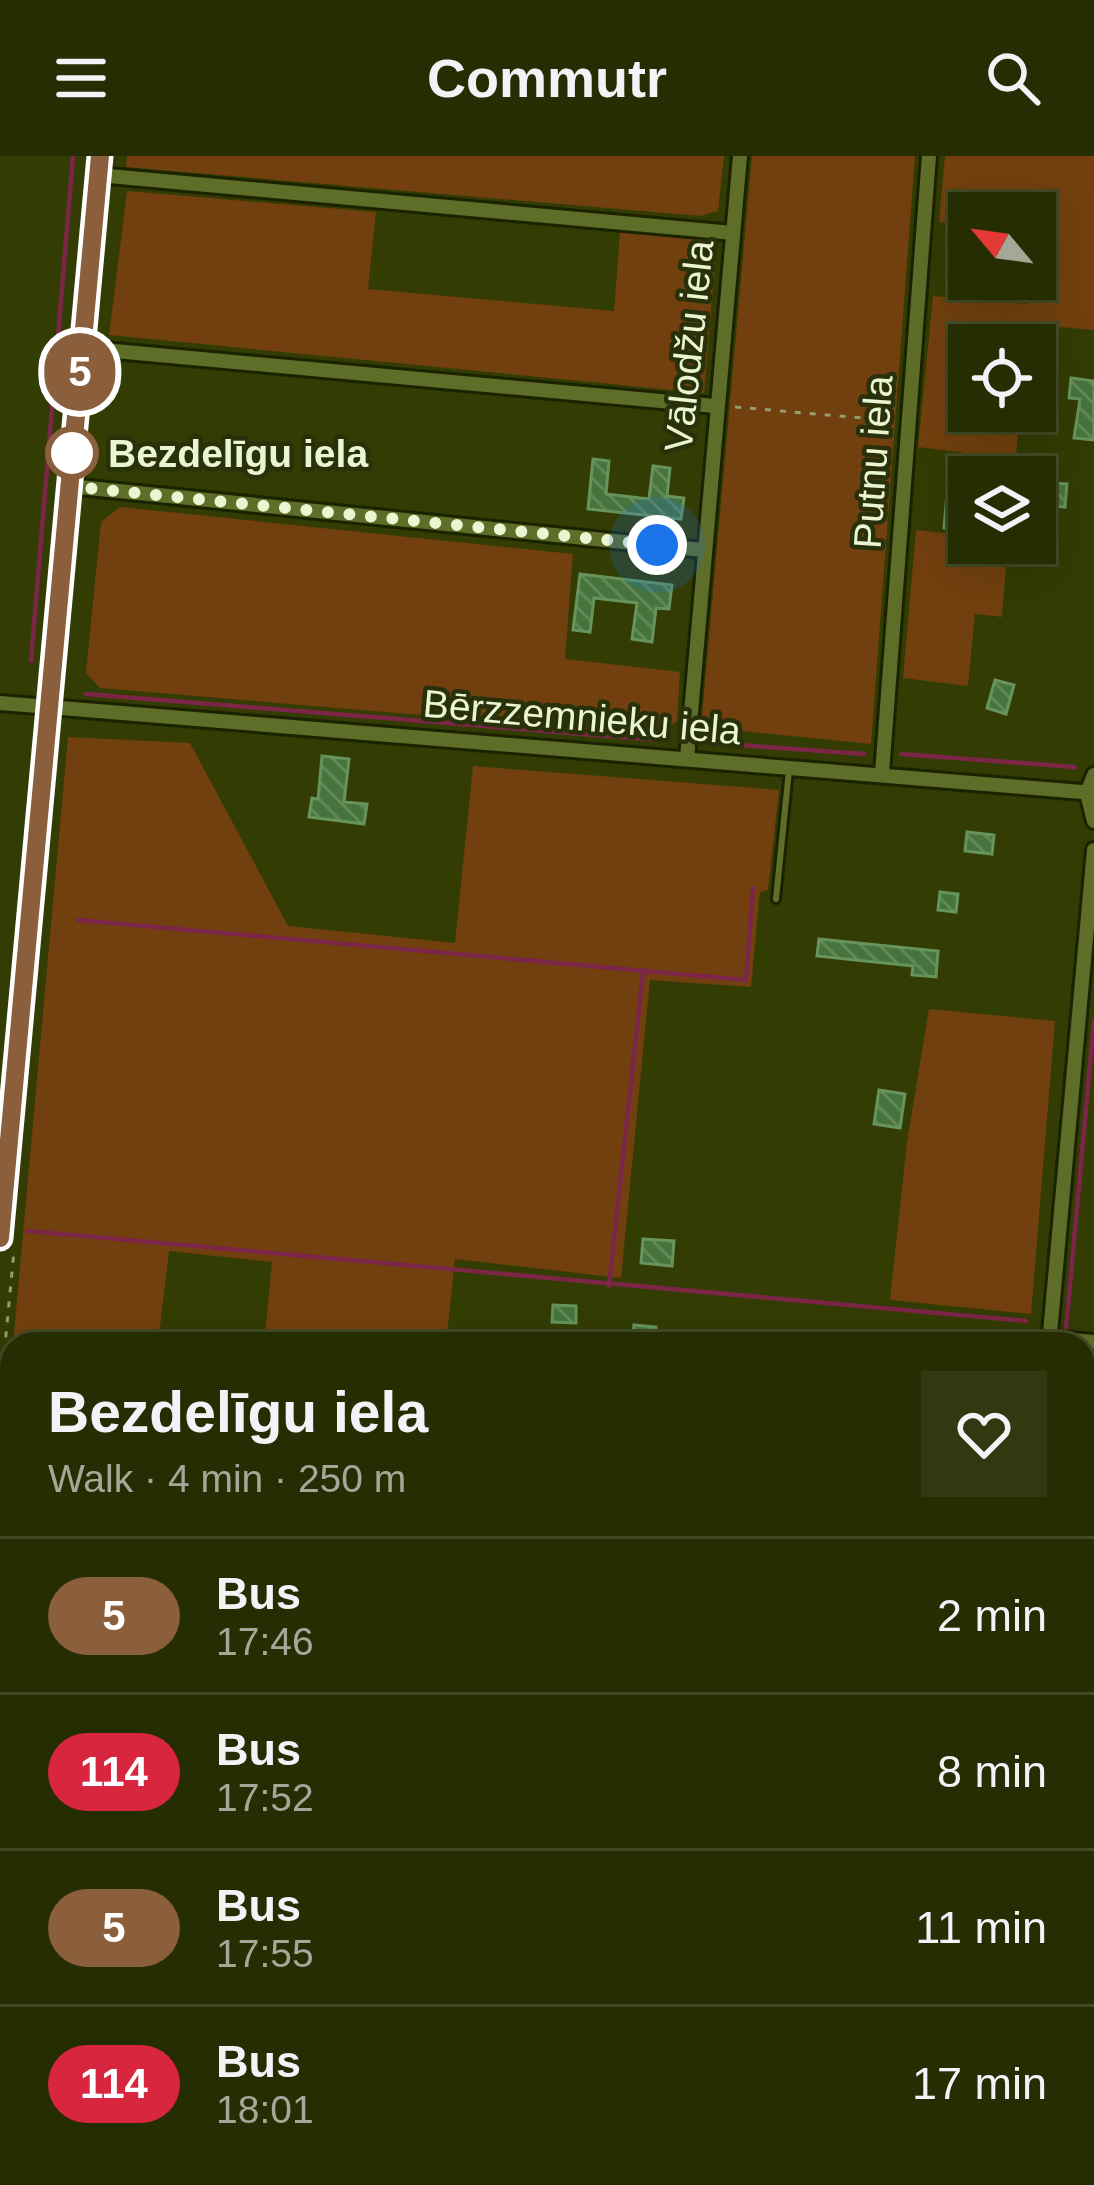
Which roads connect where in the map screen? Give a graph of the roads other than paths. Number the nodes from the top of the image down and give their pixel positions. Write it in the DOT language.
graph roads {
  1 [pos="740,156"];
  2 [pos="929,156"];
  3 [pos="99,165"];
  4 [pos="733,233"];
  5 [pos="82,348"];
  6 [pos="715,406"];
  7 [pos="69,486"];
  8 [pos="703,550"];
  9 [pos="0,703"];
  10 [pos="57,708"];
  11 [pos="687,758"];
  12 [pos="789,766"];
  13 [pos="882,773"];
  14 [pos="1094,775"];
  15 [pos="1091,793"];
  16 [pos="1094,821"];
  17 [pos="1094,850"];
  18 [pos="776,899"];
  19 [pos="0,1238"];
  20 [pos="1050,1332"];
  1 -- 4 [label="street, Vālodžu iela"];
  2 -- 13 [label="street, Putnu iela"];
  3 -- 4 [label="street"];
  3 -- 5 [label="street"];
  4 -- 6 [label="street, Vālodžu iela"];
  5 -- 6 [label="street"];
  5 -- 7 [label="street"];
  6 -- 8 [label="street, Vālodžu iela"];
  7 -- 8 [label="street"];
  7 -- 10 [label="street"];
  8 -- 11 [label="street, Vālodžu iela"];
  9 -- 10 [label="street, Bērzzemnieku iela"];
  10 -- 11 [label="street, Bērzzemnieku iela"];
  10 -- 19 [label="street"];
  11 -- 12 [label="street, Bērzzemnieku iela"];
  12 -- 13 [label="street, Bērzzemnieku iela"];
  12 -- 18 [label="lane"];
  13 -- 15 [label="street, Bērzzemnieku iela"];
  14 -- 15 [label="street"];
  15 -- 16 [label="street"];
  17 -- 20 [label="street"];
}
